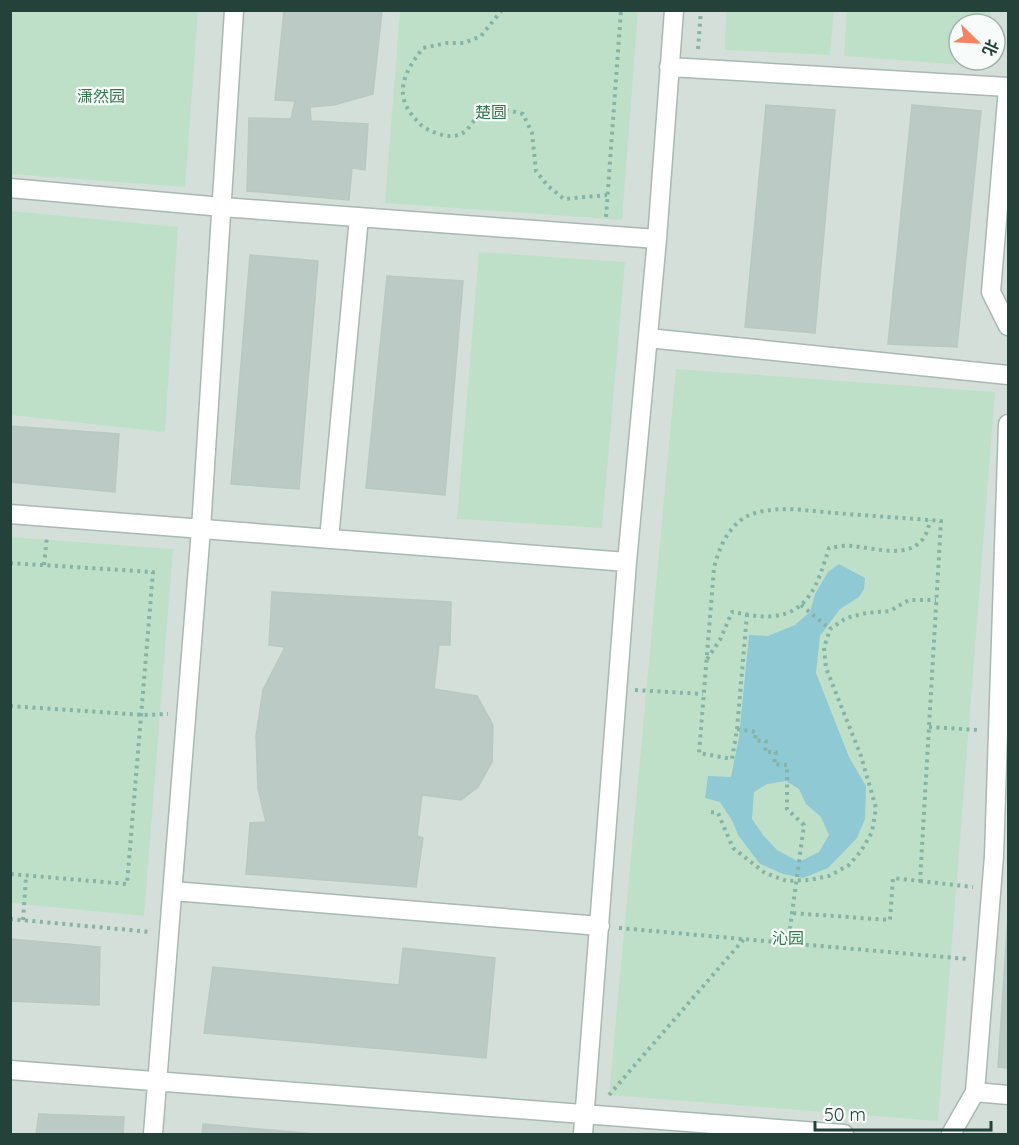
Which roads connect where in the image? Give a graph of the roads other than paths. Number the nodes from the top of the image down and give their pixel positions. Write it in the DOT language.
graph roads {
  1 [pos="234,10"];
  2 [pos="674,10"];
  3 [pos="669,67"];
  4 [pos="1008,87"];
  5 [pos="10,188"];
  6 [pos="222,207"];
  7 [pos="358,217"];
  8 [pos="657,239"];
  9 [pos="1008,326"];
  10 [pos="648,338"];
  11 [pos="1008,375"];
  12 [pos="1008,424"];
  13 [pos="10,514"];
  14 [pos="201,529"];
  15 [pos="329,539"];
  16 [pos="627,562"];
  17 [pos="1005,606"];
  18 [pos="1001,856"];
  19 [pos="173,891"];
  20 [pos="600,926"];
  21 [pos="10,1070"];
  22 [pos="158,1082"];
  23 [pos="975,1092"];
  24 [pos="1008,1095"];
  25 [pos="585,1116"];
  26 [pos="153,1134"];
  27 [pos="583,1134"];
  28 [pos="844,1134"];
  29 [pos="951,1134"];
  1 -- 6 [label="street"];
  2 -- 3 [label="street"];
  3 -- 4 [label="street"];
  3 -- 8 [label="street"];
  4 -- 9 [label="street"];
  5 -- 6 [label="street"];
  6 -- 7 [label="street"];
  6 -- 14 [label="street"];
  7 -- 8 [label="street"];
  7 -- 15 [label="street"];
  8 -- 10 [label="street"];
  10 -- 11 [label="street"];
  10 -- 16 [label="street"];
  12 -- 17 [label="street"];
  13 -- 14 [label="street"];
  14 -- 15 [label="street"];
  14 -- 19 [label="street"];
  15 -- 16 [label="street"];
  16 -- 20 [label="street"];
  17 -- 18 [label="street"];
  18 -- 23 [label="street"];
  19 -- 20 [label="street"];
  19 -- 22 [label="street"];
  20 -- 25 [label="street"];
  21 -- 22 [label="street"];
  22 -- 25 [label="street"];
  22 -- 26 [label="street"];
  23 -- 24 [label="street"];
  23 -- 29 [label="street"];
  25 -- 27 [label="street"];
  25 -- 28 [label="street"];
}
